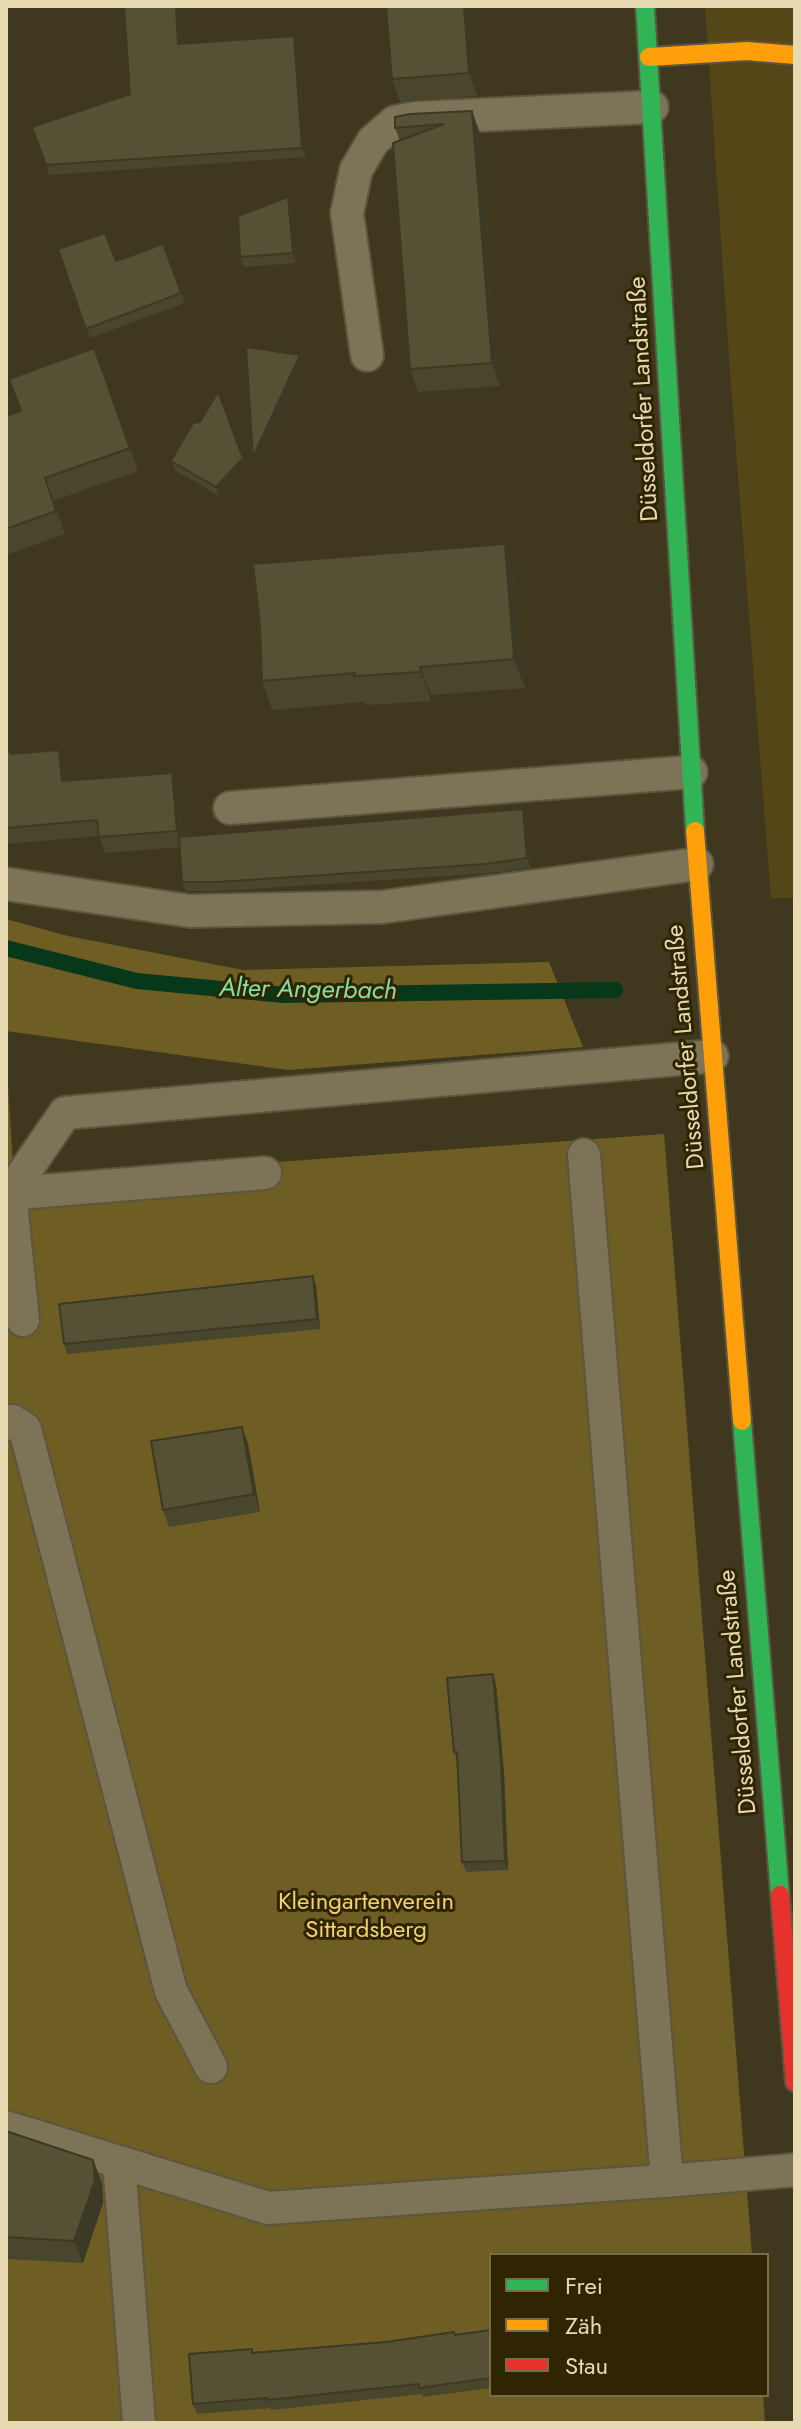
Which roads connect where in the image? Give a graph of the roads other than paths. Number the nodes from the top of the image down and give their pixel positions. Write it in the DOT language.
graph roads {
  1 [pos="645,6"];
  2 [pos="795,55"];
  3 [pos="649,57"];
  4 [pos="652,107"];
  5 [pos="367,355"];
  6 [pos="691,772"];
  7 [pos="230,808"];
  8 [pos="697,864"];
  9 [pos="6,884"];
  10 [pos="712,1056"];
  11 [pos="584,1155"];
  12 [pos="265,1173"];
  13 [pos="8,1193"];
  14 [pos="23,1320"];
  15 [pos="6,1424"];
  16 [pos="211,2067"];
  17 [pos="795,2082"];
  18 [pos="6,2127"];
  19 [pos="119,2162"];
  20 [pos="795,2170"];
  21 [pos="667,2181"];
  22 [pos="139,2423"];
  1 -- 3 [label="main road, Düsseldorfer Landstraße"];
  2 -- 3 [label="main road"];
  3 -- 4 [label="main road, Düsseldorfer Landstraße"];
  4 -- 5 [label="lane"];
  4 -- 6 [label="main road, Düsseldorfer Landstraße"];
  6 -- 7 [label="lane"];
  6 -- 8 [label="main road, Düsseldorfer Landstraße"];
  8 -- 9 [label="lane"];
  8 -- 10 [label="main road, Düsseldorfer Landstraße"];
  10 -- 13 [label="lane"];
  10 -- 17 [label="main road, Düsseldorfer Landstraße"];
  11 -- 21 [label="lane"];
  12 -- 13 [label="lane"];
  13 -- 14 [label="lane"];
  15 -- 16 [label="lane"];
  18 -- 19 [label="lane"];
  19 -- 21 [label="lane"];
  19 -- 22 [label="lane"];
  20 -- 21 [label="lane"];
}
